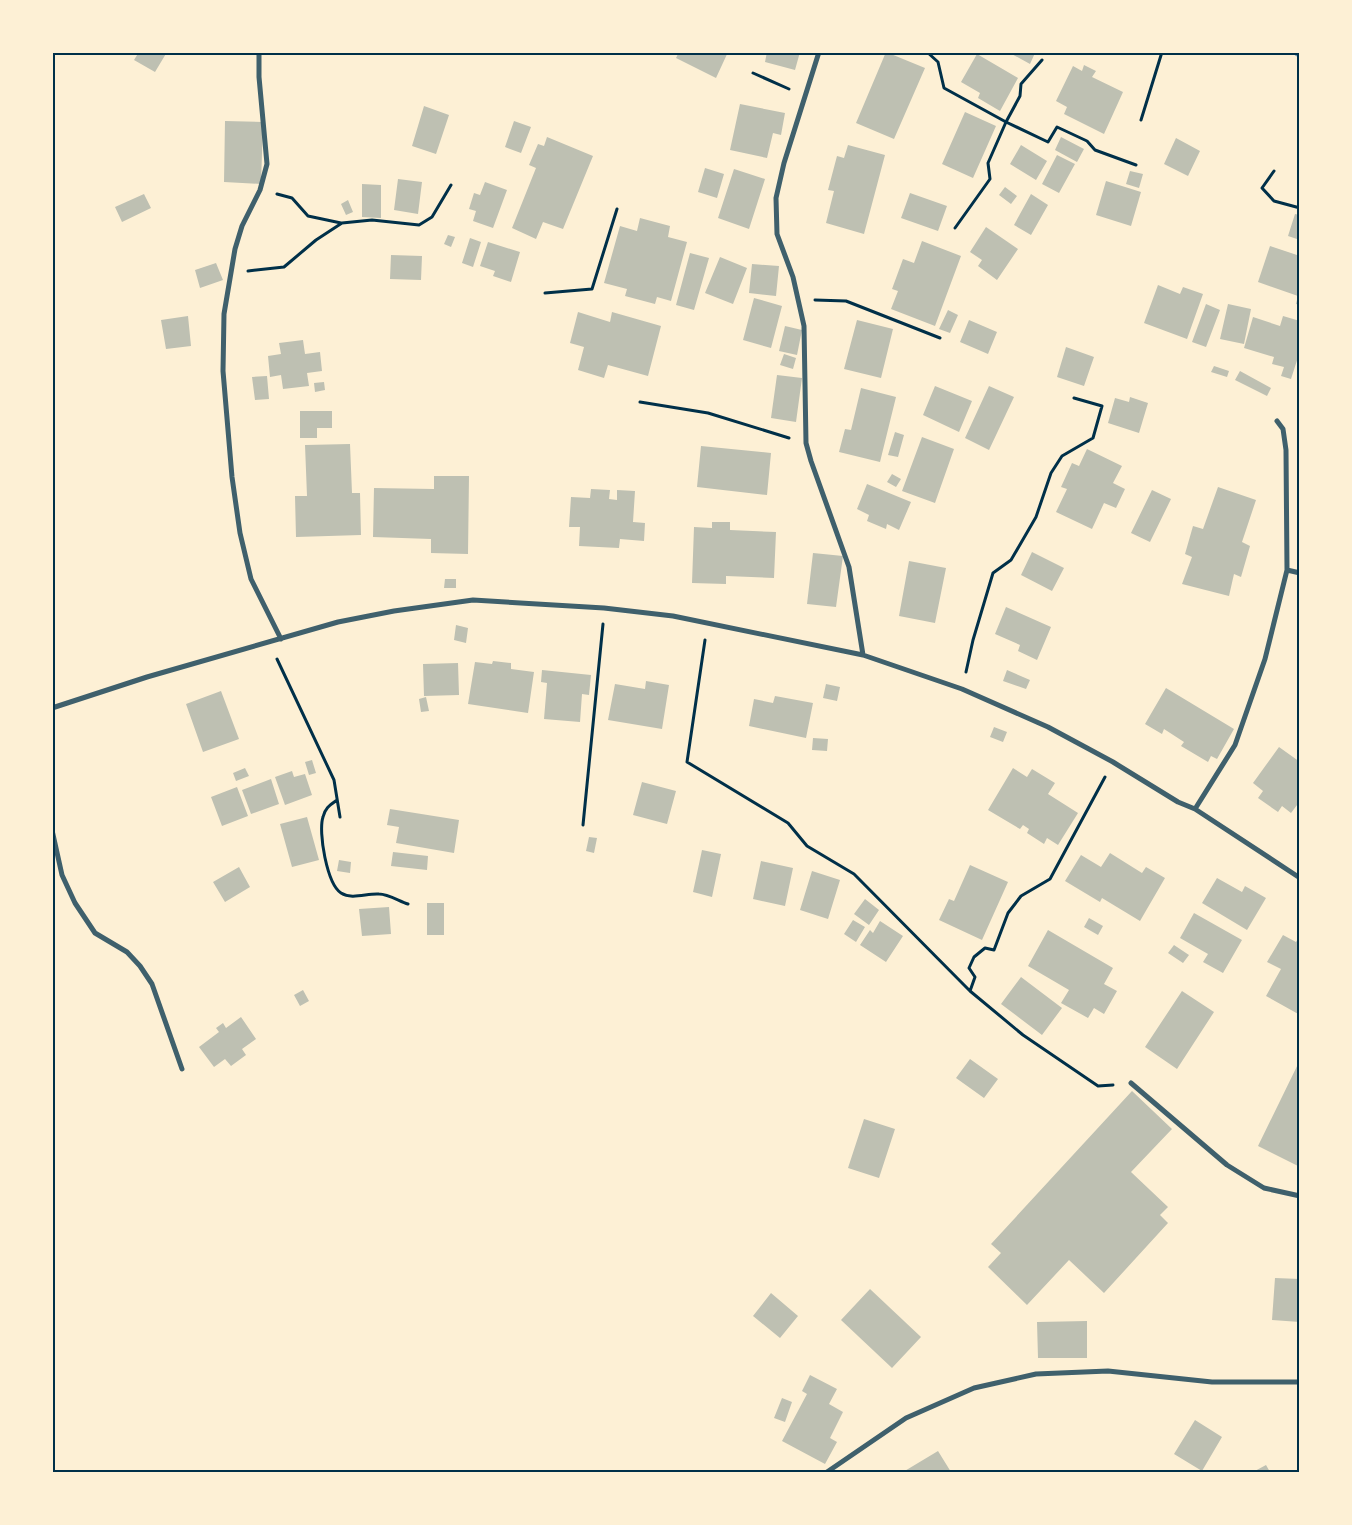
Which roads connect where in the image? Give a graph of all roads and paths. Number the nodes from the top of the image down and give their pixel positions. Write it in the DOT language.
graph roads {
  1 [pos="260,52"];
  2 [pos="819,52"];
  3 [pos="927,52"];
  4 [pos="1162,52"];
  5 [pos="1042,60"];
  6 [pos="752,73"];
  7 [pos="806,97"];
  8 [pos="1141,120"];
  9 [pos="1006,122"];
  10 [pos="1136,165"];
  11 [pos="1274,170"];
  12 [pos="451,185"];
  13 [pos="260,190"];
  14 [pos="1300,208"];
  15 [pos="617,209"];
  16 [pos="342,223"];
  17 [pos="955,228"];
  18 [pos="230,274"];
  19 [pos="545,293"];
  20 [pos="800,300"];
  21 [pos="940,338"];
  22 [pos="1074,398"];
  23 [pos="640,402"];
  24 [pos="1277,421"];
  25 [pos="806,442"];
  26 [pos="1287,570"];
  27 [pos="1300,573"];
  28 [pos="604,608"];
  29 [pos="708,623"];
  30 [pos="281,639"];
  31 [pos="269,642"];
  32 [pos="863,655"];
  33 [pos="962,690"];
  34 [pos="52,708"];
  35 [pos="1113,762"];
  36 [pos="337,800"];
  37 [pos="1195,809"];
  38 [pos="340,817"];
  39 [pos="583,825"];
  40 [pos="52,830"];
  41 [pos="1300,878"];
  42 [pos="408,904"];
  43 [pos="970,991"];
  44 [pos="182,1069"];
  45 [pos="1131,1083"];
  46 [pos="1300,1196"];
  47 [pos="1300,1382"];
  48 [pos="827,1472"];
  1 -- 13 [label="street"];
  2 -- 7 [label="street"];
  3 -- 9 [label="path"];
  4 -- 8 [label="path"];
  5 -- 9 [label="path"];
  6 -- 7 [label="path"];
  7 -- 20 [label="street"];
  9 -- 10 [label="path"];
  9 -- 17 [label="path"];
  11 -- 14 [label="path"];
  12 -- 16 [label="path"];
  13 -- 16 [label="path"];
  13 -- 18 [label="street"];
  15 -- 19 [label="path"];
  16 -- 18 [label="path"];
  18 -- 30 [label="street"];
  20 -- 21 [label="path"];
  20 -- 25 [label="street"];
  22 -- 33 [label="path"];
  23 -- 25 [label="path"];
  24 -- 26 [label="street"];
  25 -- 32 [label="street"];
  26 -- 27 [label="street"];
  26 -- 37 [label="street"];
  28 -- 29 [label="street"];
  28 -- 30 [label="street"];
  28 -- 39 [label="path"];
  29 -- 32 [label="street"];
  29 -- 43 [label="path"];
  30 -- 31 [label="street"];
  31 -- 34 [label="street"];
  31 -- 36 [label="path"];
  32 -- 33 [label="street"];
  33 -- 35 [label="street"];
  35 -- 37 [label="street"];
  35 -- 43 [label="path"];
  36 -- 38 [label="path"];
  36 -- 42 [label="path"];
  37 -- 41 [label="street"];
  40 -- 44 [label="street"];
  43 -- 45 [label="path"];
  45 -- 46 [label="street"];
  47 -- 48 [label="street"];
}
